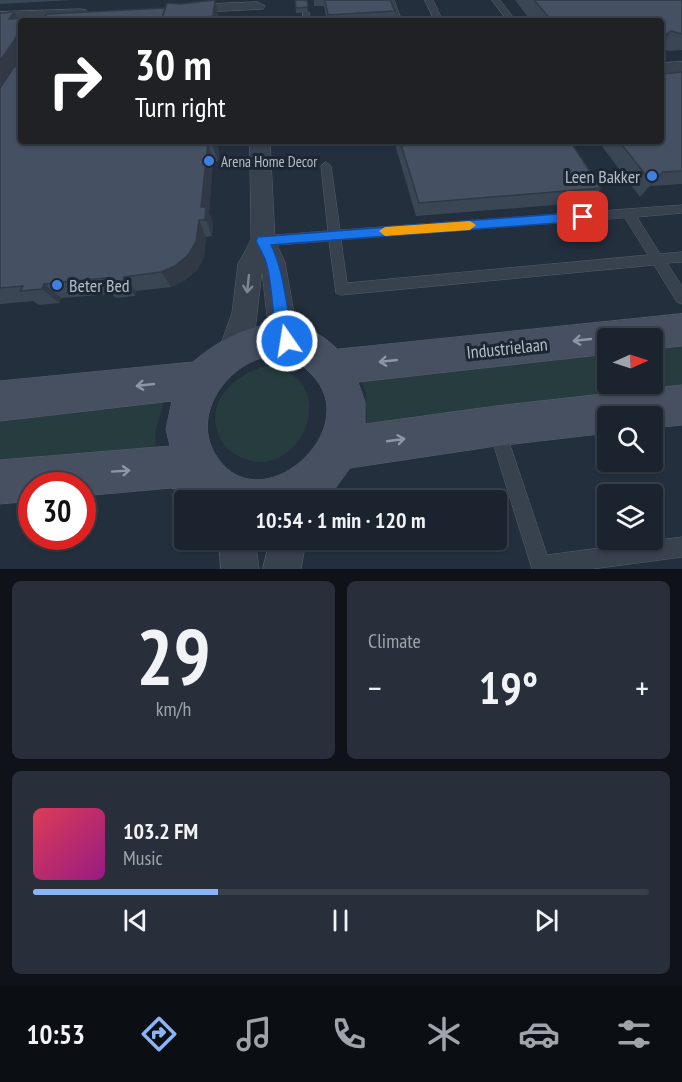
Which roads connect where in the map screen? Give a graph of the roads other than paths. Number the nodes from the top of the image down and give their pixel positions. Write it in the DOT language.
graph roads {
  1 [pos="390,0"];
  2 [pos="429,0"];
  3 [pos="496,0"];
  4 [pos="258,3"];
  5 [pos="164,10"];
  6 [pos="94,12"];
  7 [pos="0,16"];
  8 [pos="397,18"];
  9 [pos="438,18"];
  10 [pos="510,18"];
  11 [pos="682,67"];
  12 [pos="664,68"];
  13 [pos="261,144"];
  14 [pos="326,166"];
  15 [pos="682,209"];
  16 [pos="628,213"];
  17 [pos="335,235"];
  18 [pos="262,241"];
  19 [pos="682,257"];
  20 [pos="657,259"];
  21 [pos="682,298"];
  22 [pos="682,330"];
  23 [pos="287,341"];
  24 [pos="232,352"];
  25 [pos="331,367"];
  26 [pos="203,379"];
  27 [pos="0,401"];
  28 [pos="682,405"];
  29 [pos="496,426"];
  30 [pos="338,449"];
  31 [pos="0,482"];
  32 [pos="239,490"];
  33 [pos="246,490"];
  34 [pos="269,490"];
  35 [pos="682,547"];
  36 [pos="238,550"];
  37 [pos="286,550"];
  38 [pos="240,569"];
  39 [pos="282,569"];
  1 -- 8 [label="lane"];
  2 -- 9 [label="lane"];
  3 -- 10 [label="lane"];
  4 -- 5 [label="street"];
  6 -- 7 [label="street"];
  11 -- 12 [label="street"];
  13 -- 18 [label="street"];
  14 -- 17 [label="lane"];
  15 -- 16 [label="lane"];
  16 -- 17 [label="lane"];
  16 -- 20 [label="lane"];
  17 -- 18 [label="lane"];
  17 -- 20 [label="lane"];
  18 -- 23 [label="street"];
  18 -- 24 [label="street, one-way"];
  19 -- 20 [label="lane"];
  20 -- 21 [label="lane"];
  22 -- 25 [label="main road, Industrielaan, one-way"];
  23 -- 24 [label="main road"];
  23 -- 25 [label="main road"];
  24 -- 26 [label="main road"];
  25 -- 30 [label="main road"];
  26 -- 27 [label="main road, one-way"];
  26 -- 33 [label="main road"];
  28 -- 29 [label="main road"];
  30 -- 29 [label="main road, one-way"];
  29 -- 35 [label="lane"];
  30 -- 34 [label="main road"];
  31 -- 32 [label="main road, one-way"];
  36 -- 38 [label="street"];
  37 -- 39 [label="street"];
}
